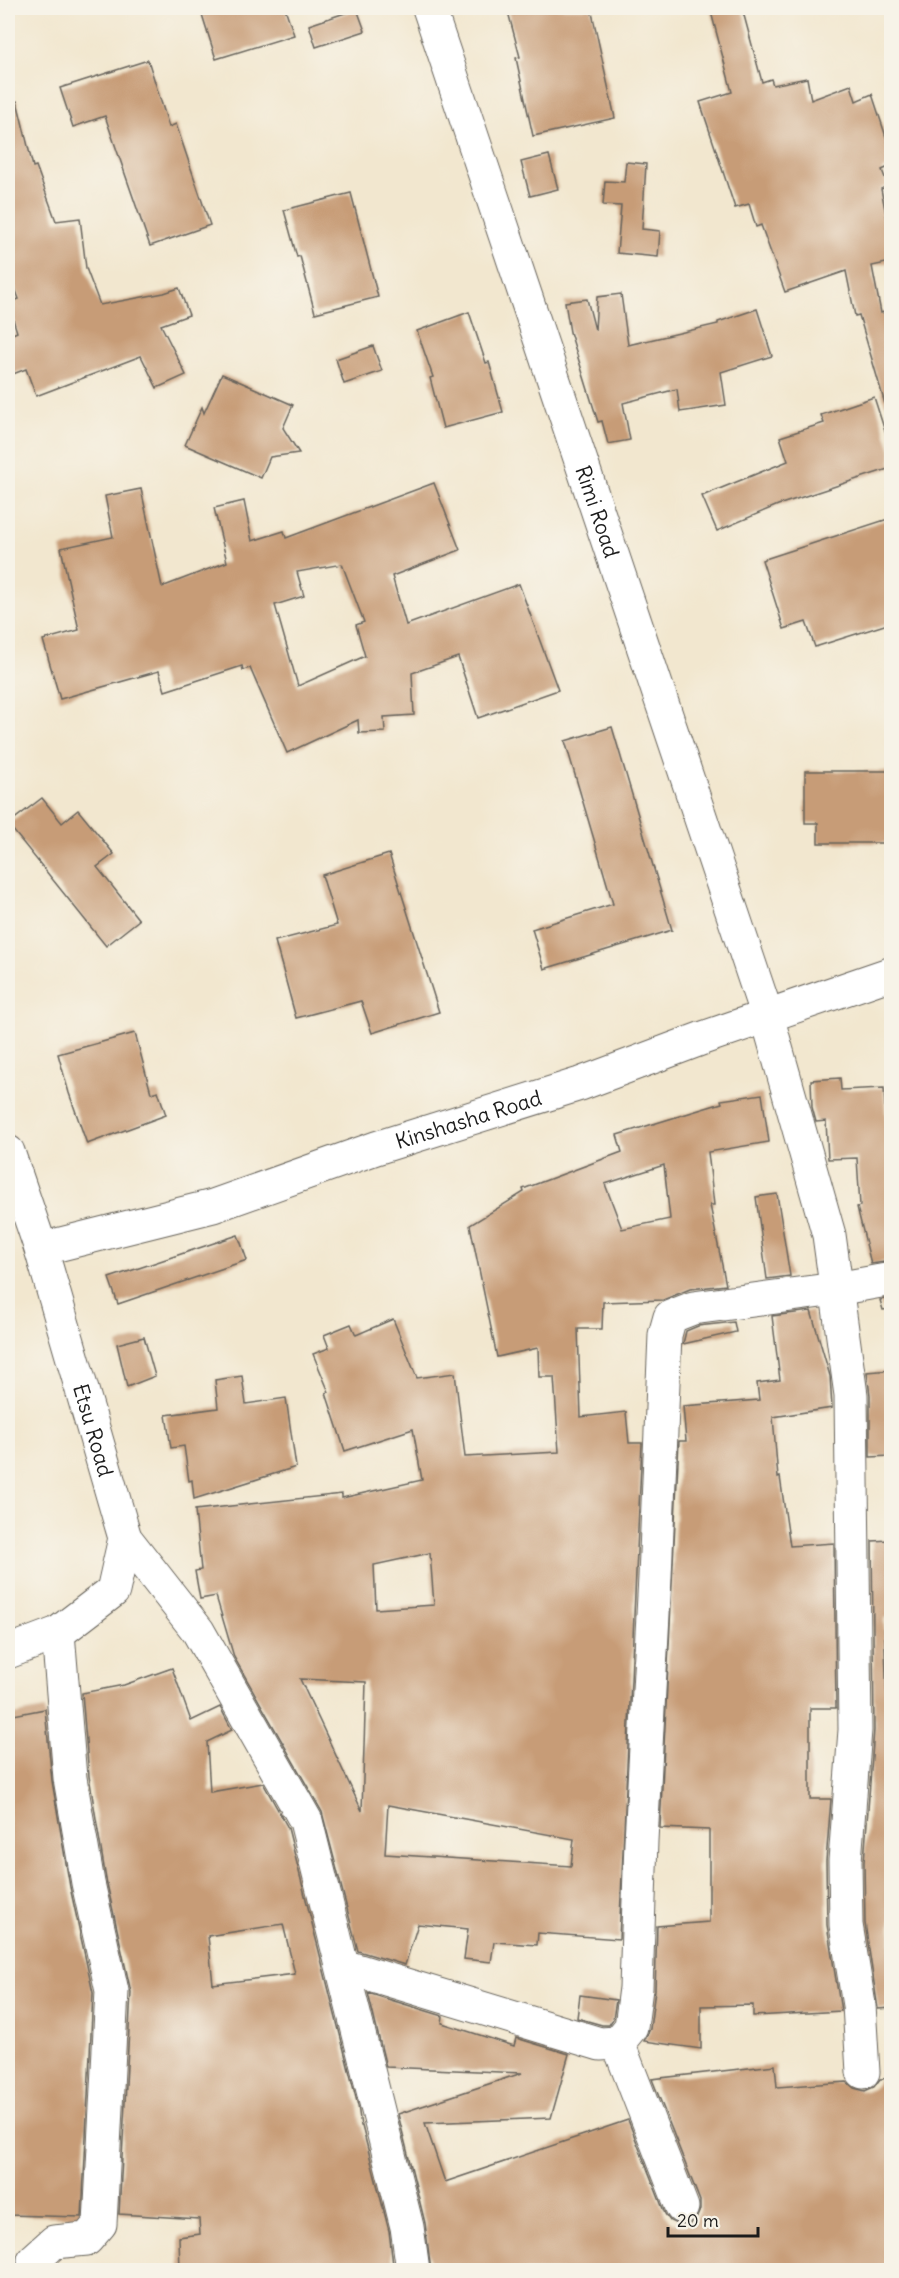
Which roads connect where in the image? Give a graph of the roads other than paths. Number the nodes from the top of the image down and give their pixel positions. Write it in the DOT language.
graph roads {
  1 [pos="429,8"];
  2 [pos="891,973"];
  3 [pos="767,1016"];
  4 [pos="8,1152"];
  5 [pos="41,1250"];
  6 [pos="891,1279"];
  7 [pos="836,1289"];
  8 [pos="125,1538"];
  9 [pos="58,1633"];
  10 [pos="8,1652"];
  11 [pos="343,1966"];
  12 [pos="618,2043"];
  13 [pos="863,2072"];
  14 [pos="682,2207"];
  15 [pos="35,2271"];
  16 [pos="413,2271"];
  1 -- 3 [label="street, Rimi Road"];
  2 -- 3 [label="street, Kinshasha Road"];
  3 -- 5 [label="street, Kinshasha Road"];
  3 -- 7 [label="street, Rimi Road"];
  4 -- 5 [label="street, Etsu Road"];
  5 -- 8 [label="street, Etsu Road"];
  6 -- 7 [label="street"];
  7 -- 12 [label="street"];
  7 -- 13 [label="street, Rimi Road"];
  8 -- 9 [label="street, Etsu Road"];
  8 -- 11 [label="street"];
  9 -- 10 [label="street, Etsu Road"];
  9 -- 15 [label="street"];
  11 -- 12 [label="street"];
  11 -- 16 [label="street"];
  12 -- 14 [label="street"];
}
